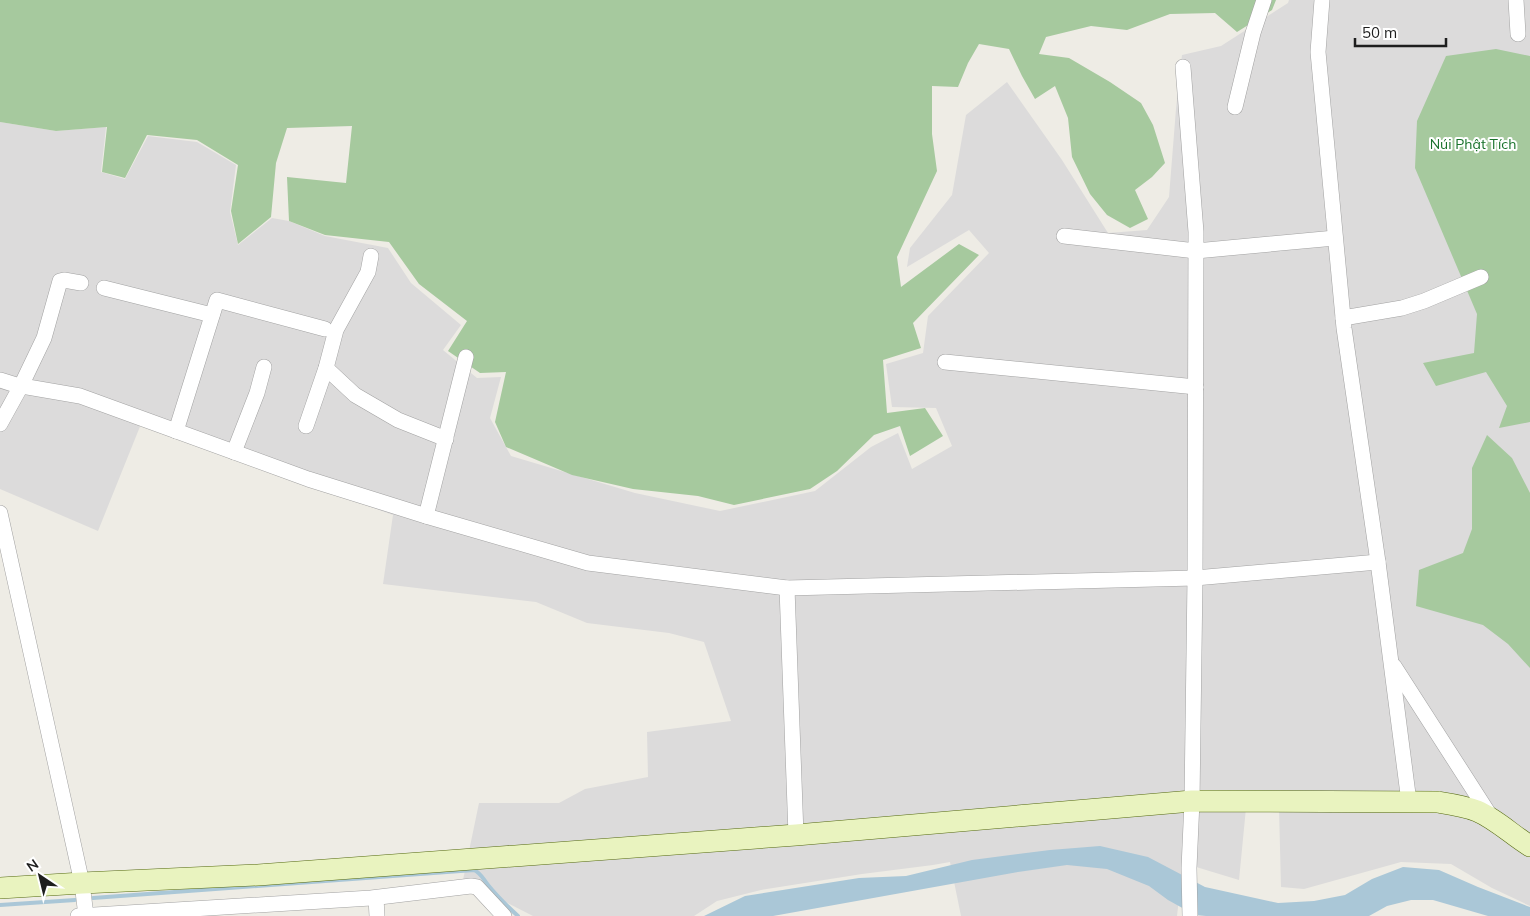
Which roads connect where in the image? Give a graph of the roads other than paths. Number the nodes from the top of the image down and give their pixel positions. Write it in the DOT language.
graph roads {
  1 [pos="1264,0"];
  2 [pos="1322,0"];
  3 [pos="1516,0"];
  4 [pos="1518,34"];
  5 [pos="1183,67"];
  6 [pos="1235,108"];
  7 [pos="1064,236"];
  8 [pos="1336,238"];
  9 [pos="1196,251"];
  10 [pos="371,256"];
  11 [pos="1480,277"];
  12 [pos="81,282"];
  13 [pos="104,288"];
  14 [pos="212,315"];
  15 [pos="1343,318"];
  16 [pos="325,329"];
  17 [pos="466,357"];
  18 [pos="945,362"];
  19 [pos="264,367"];
  20 [pos="326,368"];
  21 [pos="0,380"];
  22 [pos="21,386"];
  23 [pos="1196,387"];
  24 [pos="0,424"];
  25 [pos="306,426"];
  26 [pos="176,431"];
  27 [pos="446,439"];
  28 [pos="234,452"];
  29 [pos="0,513"];
  30 [pos="426,516"];
  31 [pos="1378,562"];
  32 [pos="1196,578"];
  33 [pos="787,588"];
  34 [pos="1392,663"];
  35 [pos="1192,801"];
  36 [pos="1409,802"];
  37 [pos="1493,819"];
  38 [pos="796,835"];
  39 [pos="1530,846"];
  40 [pos="82,882"];
  41 [pos="0,888"];
  42 [pos="376,898"];
  43 [pos="78,916"];
  44 [pos="86,916"];
  45 [pos="377,916"];
  46 [pos="504,916"];
  47 [pos="1190,916"];
  1 -- 6 [label="street"];
  2 -- 8 [label="street"];
  3 -- 4 [label="street"];
  5 -- 9 [label="street"];
  7 -- 9 [label="street"];
  8 -- 9 [label="street"];
  8 -- 15 [label="street"];
  9 -- 23 [label="street"];
  10 -- 20 [label="street"];
  11 -- 15 [label="street"];
  12 -- 22 [label="street"];
  13 -- 14 [label="street"];
  14 -- 16 [label="street"];
  14 -- 26 [label="street"];
  15 -- 31 [label="street"];
  17 -- 27 [label="street"];
  18 -- 23 [label="street"];
  19 -- 28 [label="street"];
  20 -- 25 [label="street"];
  20 -- 27 [label="street"];
  21 -- 22 [label="street"];
  22 -- 24 [label="street"];
  22 -- 26 [label="street"];
  23 -- 32 [label="street"];
  26 -- 28 [label="street"];
  27 -- 30 [label="street"];
  28 -- 30 [label="street"];
  29 -- 40 [label="street"];
  30 -- 33 [label="street"];
  31 -- 32 [label="street"];
  31 -- 34 [label="street"];
  32 -- 33 [label="street"];
  32 -- 35 [label="street"];
  33 -- 38 [label="street"];
  34 -- 36 [label="street"];
  34 -- 37 [label="street"];
  35 -- 36 [label="street"];
  35 -- 38 [label="street"];
  35 -- 47 [label="street"];
  36 -- 37 [label="street"];
  37 -- 39 [label="street"];
  38 -- 40 [label="street"];
  40 -- 41 [label="street"];
  40 -- 44 [label="street"];
  42 -- 44 [label="street"];
  42 -- 45 [label="street"];
  42 -- 46 [label="street"];
  43 -- 44 [label="street"];
}
